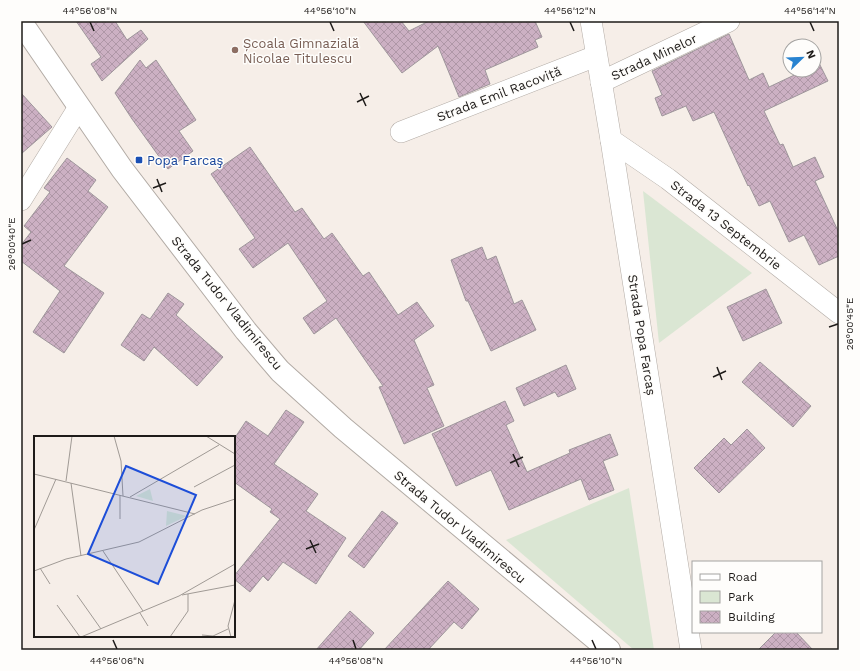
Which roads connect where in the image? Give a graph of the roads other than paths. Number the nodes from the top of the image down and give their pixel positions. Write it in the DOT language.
graph roads {
  1 [pos="591,21"];
  2 [pos="729,21"];
  3 [pos="21,22"];
  4 [pos="596,56"];
  5 [pos="601,82"];
  6 [pos="79,107"];
  7 [pos="401,132"];
  8 [pos="611,140"];
  9 [pos="21,200"];
  10 [pos="839,313"];
  11 [pos="608,650"];
  12 [pos="691,650"];
  1 -- 4 [label="street, Strada Popa Farcaș"];
  2 -- 5 [label="street, Strada Minelor"];
  3 -- 6 [label="street, Strada Tudor Vladimirescu"];
  4 -- 5 [label="street, Strada Popa Farcaș"];
  4 -- 7 [label="street, Strada Emil Racoviță"];
  5 -- 8 [label="street, Strada Popa Farcaș"];
  6 -- 9 [label="street"];
  6 -- 11 [label="street, Strada Tudor Vladimirescu"];
  8 -- 10 [label="street, Strada 13 Septembrie"];
  8 -- 12 [label="street, Strada Popa Farcaș"];
}
